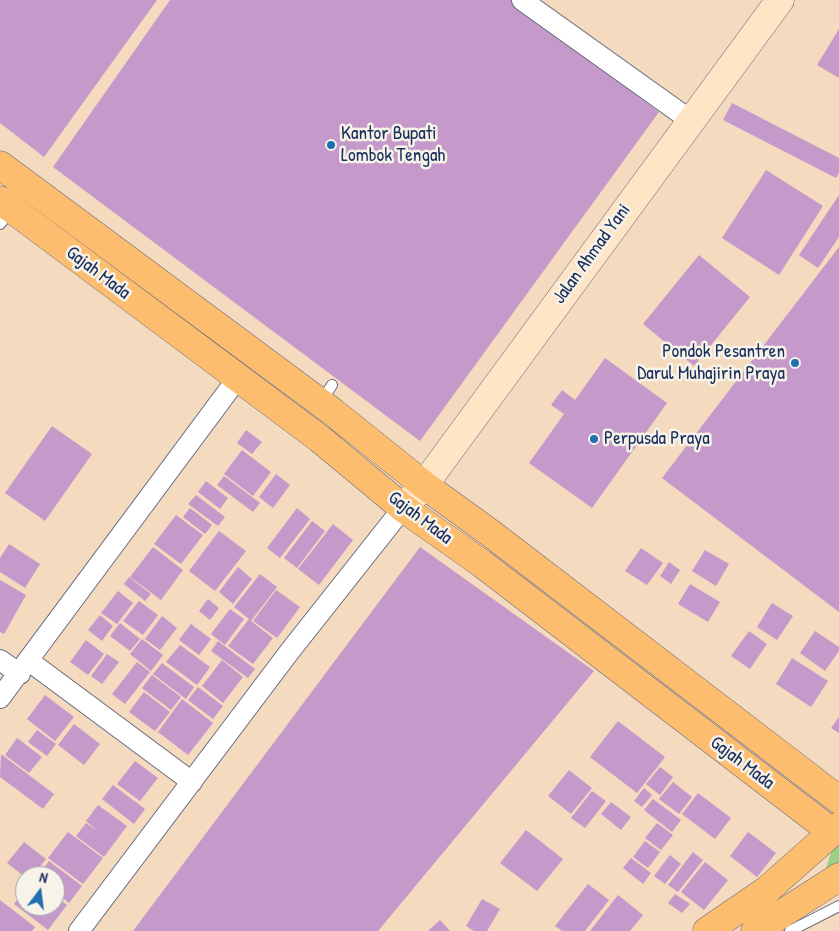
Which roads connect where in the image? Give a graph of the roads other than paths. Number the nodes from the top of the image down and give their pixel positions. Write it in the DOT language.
graph roads {
  1 [pos="522,0"];
  2 [pos="780,0"];
  3 [pos="690,120"];
  4 [pos="0,165"];
  5 [pos="4,211"];
  6 [pos="84,229"];
  7 [pos="65,248"];
  8 [pos="236,379"];
  9 [pos="424,485"];
  10 [pos="403,508"];
  11 [pos="0,660"];
  12 [pos="25,668"];
  13 [pos="0,698"];
  14 [pos="192,782"];
  15 [pos="839,800"];
  16 [pos="837,832"];
  17 [pos="839,877"];
  18 [pos="839,906"];
  19 [pos="79,931"];
  20 [pos="707,931"];
  21 [pos="755,931"];
  22 [pos="790,931"];
  1 -- 3 [label="street"];
  2 -- 3 [label="street, Jalan Ahmad Yani"];
  3 -- 9 [label="street, Jalan Ahmad Yani"];
  4 -- 6 [label="main road, Gajah Mada"];
  5 -- 7 [label="main road, Gajah Mada"];
  6 -- 7 [label="main road"];
  6 -- 9 [label="main road, Gajah Mada"];
  7 -- 8 [label="main road, Gajah Mada"];
  8 -- 10 [label="main road, Gajah Mada"];
  8 -- 12 [label="street"];
  9 -- 10 [label="street, Jalan Ahmad Yani"];
  9 -- 15 [label="main road, Gajah Mada"];
  10 -- 14 [label="street"];
  10 -- 16 [label="main road, Gajah Mada"];
  11 -- 12 [label="street"];
  12 -- 13 [label="street"];
  12 -- 14 [label="street"];
  14 -- 19 [label="street"];
  16 -- 20 [label="main road"];
  17 -- 21 [label="main road"];
  18 -- 22 [label="lane"];
}
